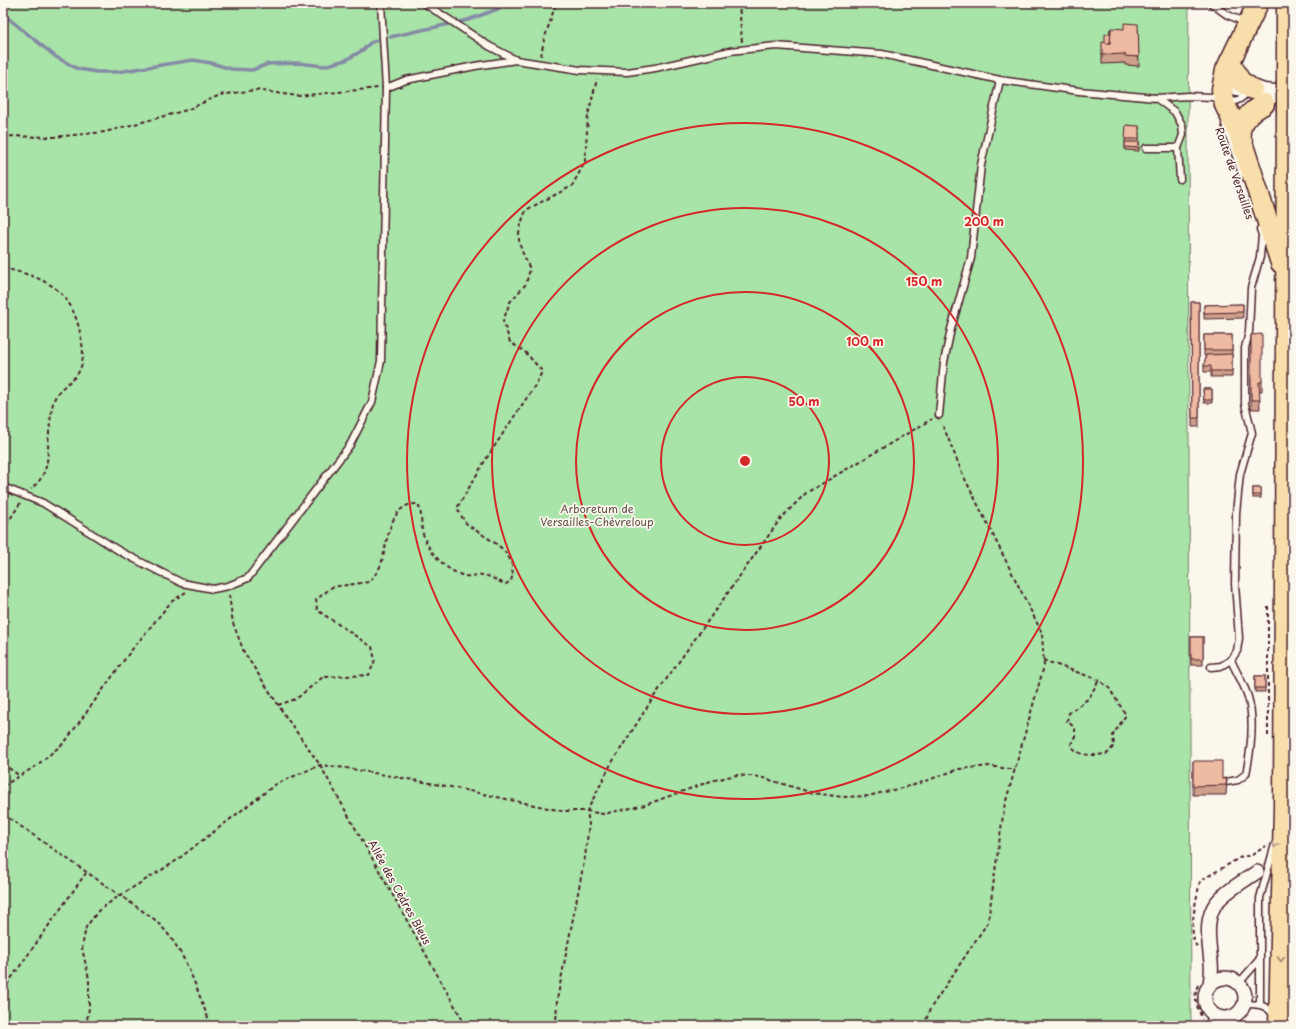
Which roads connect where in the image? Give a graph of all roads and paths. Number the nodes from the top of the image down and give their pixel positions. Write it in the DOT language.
graph roads {
  1 [pos="381,3"];
  2 [pos="424,3"];
  3 [pos="556,3"];
  4 [pos="739,3"];
  5 [pos="1211,3"];
  6 [pos="1258,3"];
  7 [pos="1287,3"];
  8 [pos="1248,23"];
  9 [pos="742,49"];
  10 [pos="516,60"];
  11 [pos="1230,62"];
  12 [pos="540,64"];
  13 [pos="598,72"];
  14 [pos="1000,80"];
  15 [pos="386,88"];
  16 [pos="1220,97"];
  17 [pos="1266,97"];
  18 [pos="1156,98"];
  19 [pos="1238,133"];
  20 [pos="3,136"];
  21 [pos="1146,148"];
  22 [pos="1178,148"];
  23 [pos="1180,179"];
  24 [pos="1251,191"];
  25 [pos="1259,225"];
  26 [pos="3,268"];
  27 [pos="1287,269"];
  28 [pos="939,415"];
  29 [pos="3,487"];
  30 [pos="25,496"];
  31 [pos="3,530"];
  32 [pos="195,585"];
  33 [pos="228,586"];
  34 [pos="1043,660"];
  35 [pos="1231,660"];
  36 [pos="1211,667"];
  37 [pos="1099,680"];
  38 [pos="278,705"];
  39 [pos="3,764"];
  40 [pos="320,765"];
  41 [pos="1015,770"];
  42 [pos="20,776"];
  43 [pos="1226,782"];
  44 [pos="3,786"];
  45 [pos="1284,808"];
  46 [pos="587,811"];
  47 [pos="3,814"];
  48 [pos="1257,872"];
  49 [pos="86,873"];
  50 [pos="119,896"];
  51 [pos="1259,960"];
  52 [pos="1212,963"];
  53 [pos="1233,980"];
  54 [pos="1210,984"];
  55 [pos="3,990"];
  56 [pos="1244,1004"];
  57 [pos="1260,1004"];
  58 [pos="1210,1020"];
  59 [pos="1232,1022"];
  60 [pos="86,1026"];
  61 [pos="211,1026"];
  62 [pos="466,1026"];
  63 [pos="556,1026"];
  64 [pos="924,1026"];
  65 [pos="1274,1026"];
  66 [pos="1279,1026"];
  1 -- 15 [label="lane"];
  2 -- 10 [label="lane"];
  3 -- 12 [label="path"];
  4 -- 9 [label="path"];
  5 -- 8 [label="lane"];
  6 -- 8 [label="main road"];
  7 -- 17 [label="main road"];
  8 -- 11 [label="main road"];
  9 -- 13 [label="lane"];
  9 -- 14 [label="lane"];
  10 -- 12 [label="lane"];
  10 -- 15 [label="lane"];
  11 -- 16 [label="main road"];
  11 -- 17 [label="main road"];
  12 -- 13 [label="lane"];
  13 -- 38 [label="path"];
  14 -- 18 [label="lane"];
  14 -- 28 [label="lane"];
  15 -- 20 [label="path"];
  15 -- 33 [label="lane"];
  16 -- 17 [label="lane"];
  16 -- 17 [label="lane"];
  16 -- 18 [label="lane"];
  16 -- 19 [label="main road"];
  16 -- 24 [label="lane"];
  17 -- 19 [label="main road"];
  17 -- 27 [label="main road"];
  18 -- 22 [label="lane"];
  19 -- 24 [label="main road"];
  21 -- 22 [label="lane"];
  22 -- 23 [label="lane"];
  24 -- 27 [label="main road"];
  25 -- 35 [label="lane"];
  26 -- 30 [label="path"];
  27 -- 45 [label="main road"];
  28 -- 34 [label="path"];
  28 -- 46 [label="path"];
  29 -- 30 [label="lane"];
  30 -- 31 [label="path"];
  30 -- 32 [label="lane"];
  32 -- 33 [label="lane"];
  32 -- 42 [label="path"];
  33 -- 38 [label="path, Allée des Cèdres Bleus"];
  34 -- 37 [label="path"];
  34 -- 41 [label="path"];
  35 -- 36 [label="lane"];
  35 -- 43 [label="lane"];
  37 -- 37 [label="path"];
  38 -- 40 [label="path, Allée des Cèdres Bleus"];
  39 -- 42 [label="path"];
  40 -- 46 [label="path"];
  40 -- 50 [label="path"];
  40 -- 62 [label="path, Allée des Cèdres Bleus"];
  41 -- 46 [label="path"];
  41 -- 64 [label="path"];
  42 -- 44 [label="path"];
  45 -- 51 [label="lane, one-way"];
  45 -- 66 [label="main road, one-way"];
  46 -- 63 [label="path"];
  47 -- 49 [label="path"];
  48 -- 52 [label="street"];
  49 -- 50 [label="path"];
  49 -- 55 [label="path"];
  50 -- 60 [label="path"];
  50 -- 61 [label="path"];
  51 -- 53 [label="lane"];
  51 -- 57 [label="lane"];
  52 -- 53 [label="street"];
  52 -- 54 [label="street"];
  53 -- 54 [label="street"];
  53 -- 56 [label="street"];
  54 -- 58 [label="street"];
  56 -- 57 [label="lane"];
  56 -- 59 [label="street"];
  57 -- 65 [label="lane"];
  58 -- 59 [label="street"];
}
